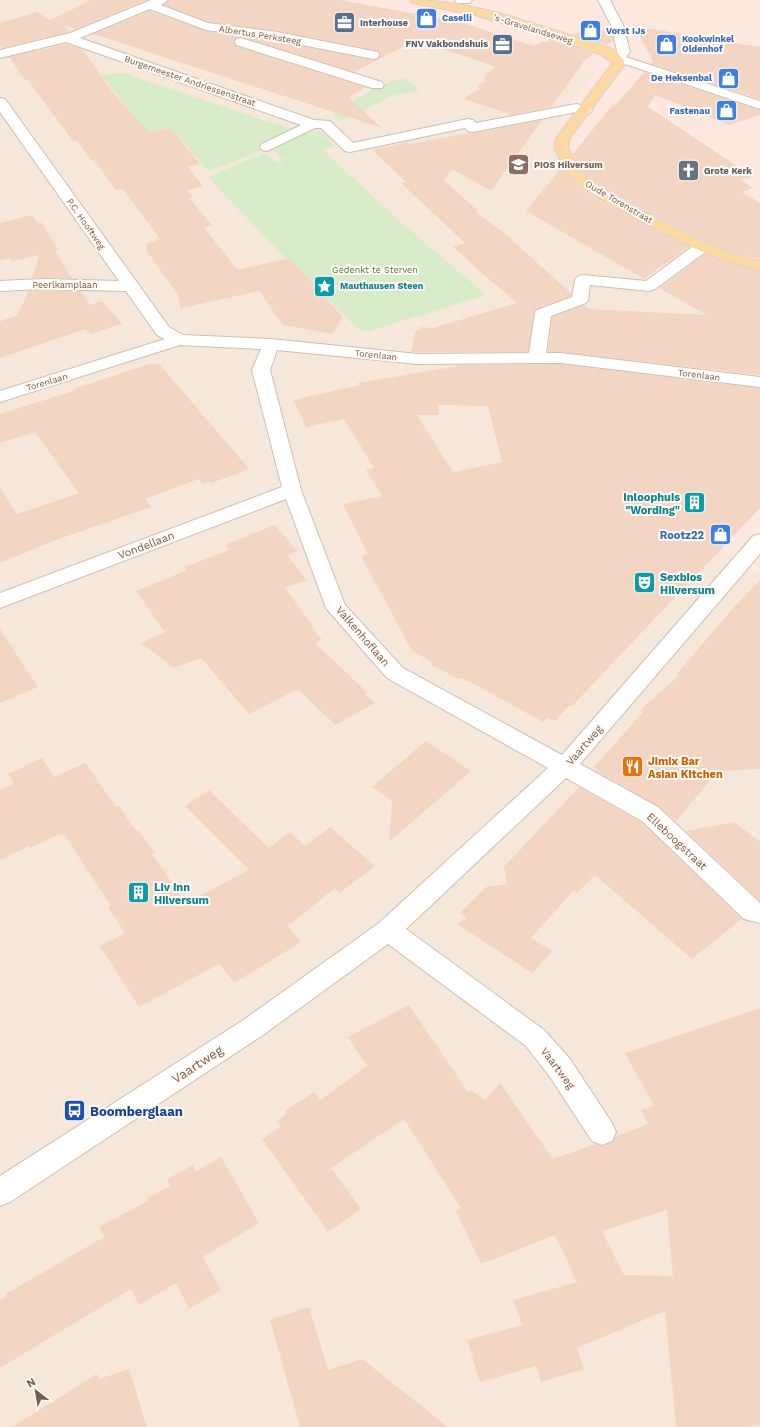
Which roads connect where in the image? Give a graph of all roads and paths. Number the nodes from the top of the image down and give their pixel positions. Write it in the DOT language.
graph roads {
  1 [pos="162,0"];
  2 [pos="416,0"];
  3 [pos="461,0"];
  4 [pos="466,0"];
  5 [pos="604,0"];
  6 [pos="150,5"];
  7 [pos="206,26"];
  8 [pos="68,38"];
  9 [pos="0,54"];
  10 [pos="373,55"];
  11 [pos="616,59"];
  12 [pos="377,84"];
  13 [pos="0,102"];
  14 [pos="760,105"];
  15 [pos="586,110"];
  16 [pos="313,124"];
  17 [pos="267,147"];
  18 [pos="702,247"];
  19 [pos="760,266"];
  20 [pos="0,286"];
  21 [pos="130,286"];
  22 [pos="179,340"];
  23 [pos="271,344"];
  24 [pos="537,359"];
  25 [pos="760,382"];
  26 [pos="0,396"];
  27 [pos="292,490"];
  28 [pos="760,541"];
  29 [pos="0,601"];
  30 [pos="564,767"];
  31 [pos="760,913"];
  32 [pos="388,930"];
  33 [pos="602,1132"];
  34 [pos="0,1192"];
  1 -- 6 [label="street"];
  2 -- 11 [label="main road, 's-Gravelandseweg"];
  3 -- 4 [label="street"];
  5 -- 11 [label="street"];
  6 -- 7 [label="street, Albertus Perksteeg"];
  6 -- 8 [label="street"];
  7 -- 10 [label="street, Albertus Perksteeg"];
  7 -- 12 [label="street"];
  8 -- 9 [label="street"];
  8 -- 16 [label="street, Burgemeester Andriessenstraat"];
  11 -- 14 [label="street, 's-Gravelandseweg"];
  11 -- 15 [label="main road, Oude Torenstraat"];
  13 -- 21 [label="street, P.C. Hooftweg"];
  15 -- 16 [label="street, Burgemeester Andriessenstraat"];
  15 -- 18 [label="main road, Oude Torenstraat"];
  16 -- 17 [label="street"];
  18 -- 19 [label="main road, Oude Torenstraat"];
  18 -- 24 [label="street"];
  20 -- 21 [label="street, Peerlkamplaan"];
  21 -- 22 [label="street, P.C. Hooftweg"];
  22 -- 23 [label="street, Torenlaan"];
  22 -- 26 [label="street, Torenlaan"];
  23 -- 24 [label="street, Torenlaan"];
  23 -- 27 [label="street, Valkenhoflaan"];
  24 -- 25 [label="street, Torenlaan"];
  27 -- 29 [label="street, Vondellaan"];
  27 -- 30 [label="street, Valkenhoflaan"];
  28 -- 30 [label="street, Vaartweg"];
  30 -- 31 [label="street, Elleboogstraat"];
  30 -- 32 [label="street, Vaartweg"];
  32 -- 33 [label="street, Vaartweg"];
  32 -- 34 [label="street, Vaartweg"];
}
